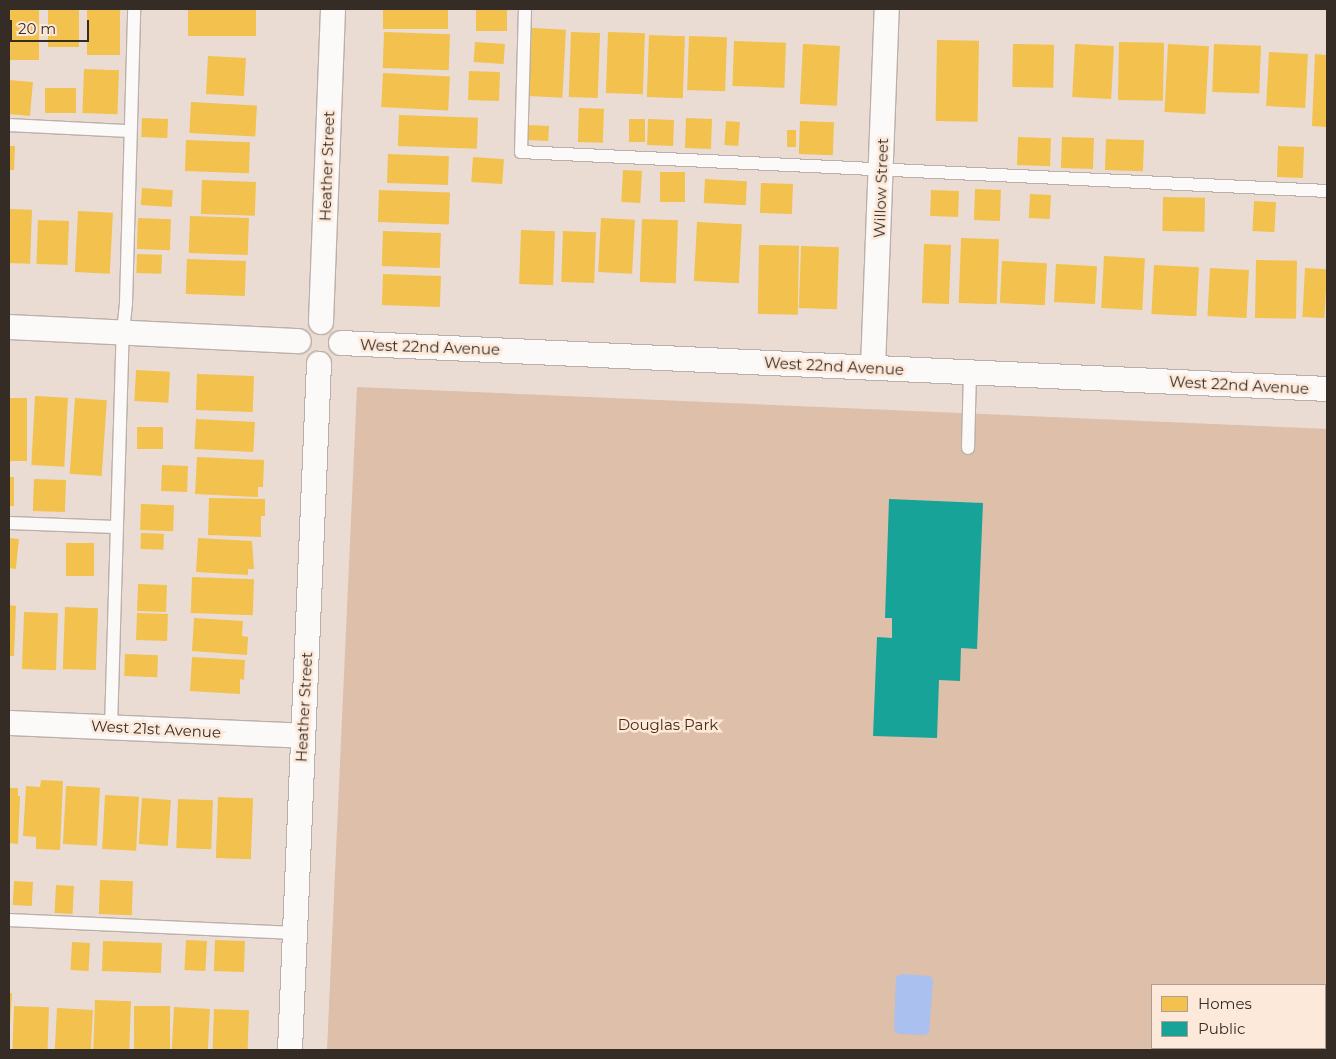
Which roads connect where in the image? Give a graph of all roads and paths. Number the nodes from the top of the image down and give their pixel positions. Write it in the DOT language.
graph roads {
  1 [pos="134,9"];
  2 [pos="333,9"];
  3 [pos="525,9"];
  4 [pos="888,9"];
  5 [pos="9,126"];
  6 [pos="129,131"];
  7 [pos="881,170"];
  8 [pos="1327,191"];
  9 [pos="321,322"];
  10 [pos="9,327"];
  11 [pos="123,332"];
  12 [pos="299,341"];
  13 [pos="341,343"];
  14 [pos="319,364"];
  15 [pos="873,368"];
  16 [pos="970,373"];
  17 [pos="1327,389"];
  18 [pos="968,448"];
  19 [pos="9,523"];
  20 [pos="116,527"];
  21 [pos="9,722"];
  22 [pos="111,727"];
  23 [pos="303,736"];
  24 [pos="9,920"];
  25 [pos="295,933"];
  26 [pos="290,1050"];
  1 -- 6 [label="lane"];
  2 -- 9 [label="street, Heather Street"];
  3 -- 7 [label="lane"];
  4 -- 7 [label="street, Willow Street"];
  5 -- 6 [label="lane"];
  6 -- 11 [label="lane"];
  7 -- 8 [label="lane"];
  7 -- 15 [label="street, Willow Street"];
  9 -- 12 [label="street"];
  9 -- 13 [label="street"];
  10 -- 11 [label="street"];
  11 -- 12 [label="street"];
  11 -- 20 [label="lane"];
  12 -- 14 [label="street"];
  13 -- 14 [label="street"];
  13 -- 15 [label="street, West 22nd Avenue"];
  14 -- 23 [label="street, Heather Street"];
  15 -- 16 [label="street, West 22nd Avenue"];
  16 -- 17 [label="street, West 22nd Avenue"];
  16 -- 18 [label="lane"];
  19 -- 20 [label="lane"];
  20 -- 22 [label="lane"];
  21 -- 22 [label="street, West 21st Avenue"];
  22 -- 23 [label="street, West 21st Avenue"];
  23 -- 25 [label="street, Heather Street"];
  24 -- 25 [label="lane"];
  25 -- 26 [label="street, Heather Street"];
}
